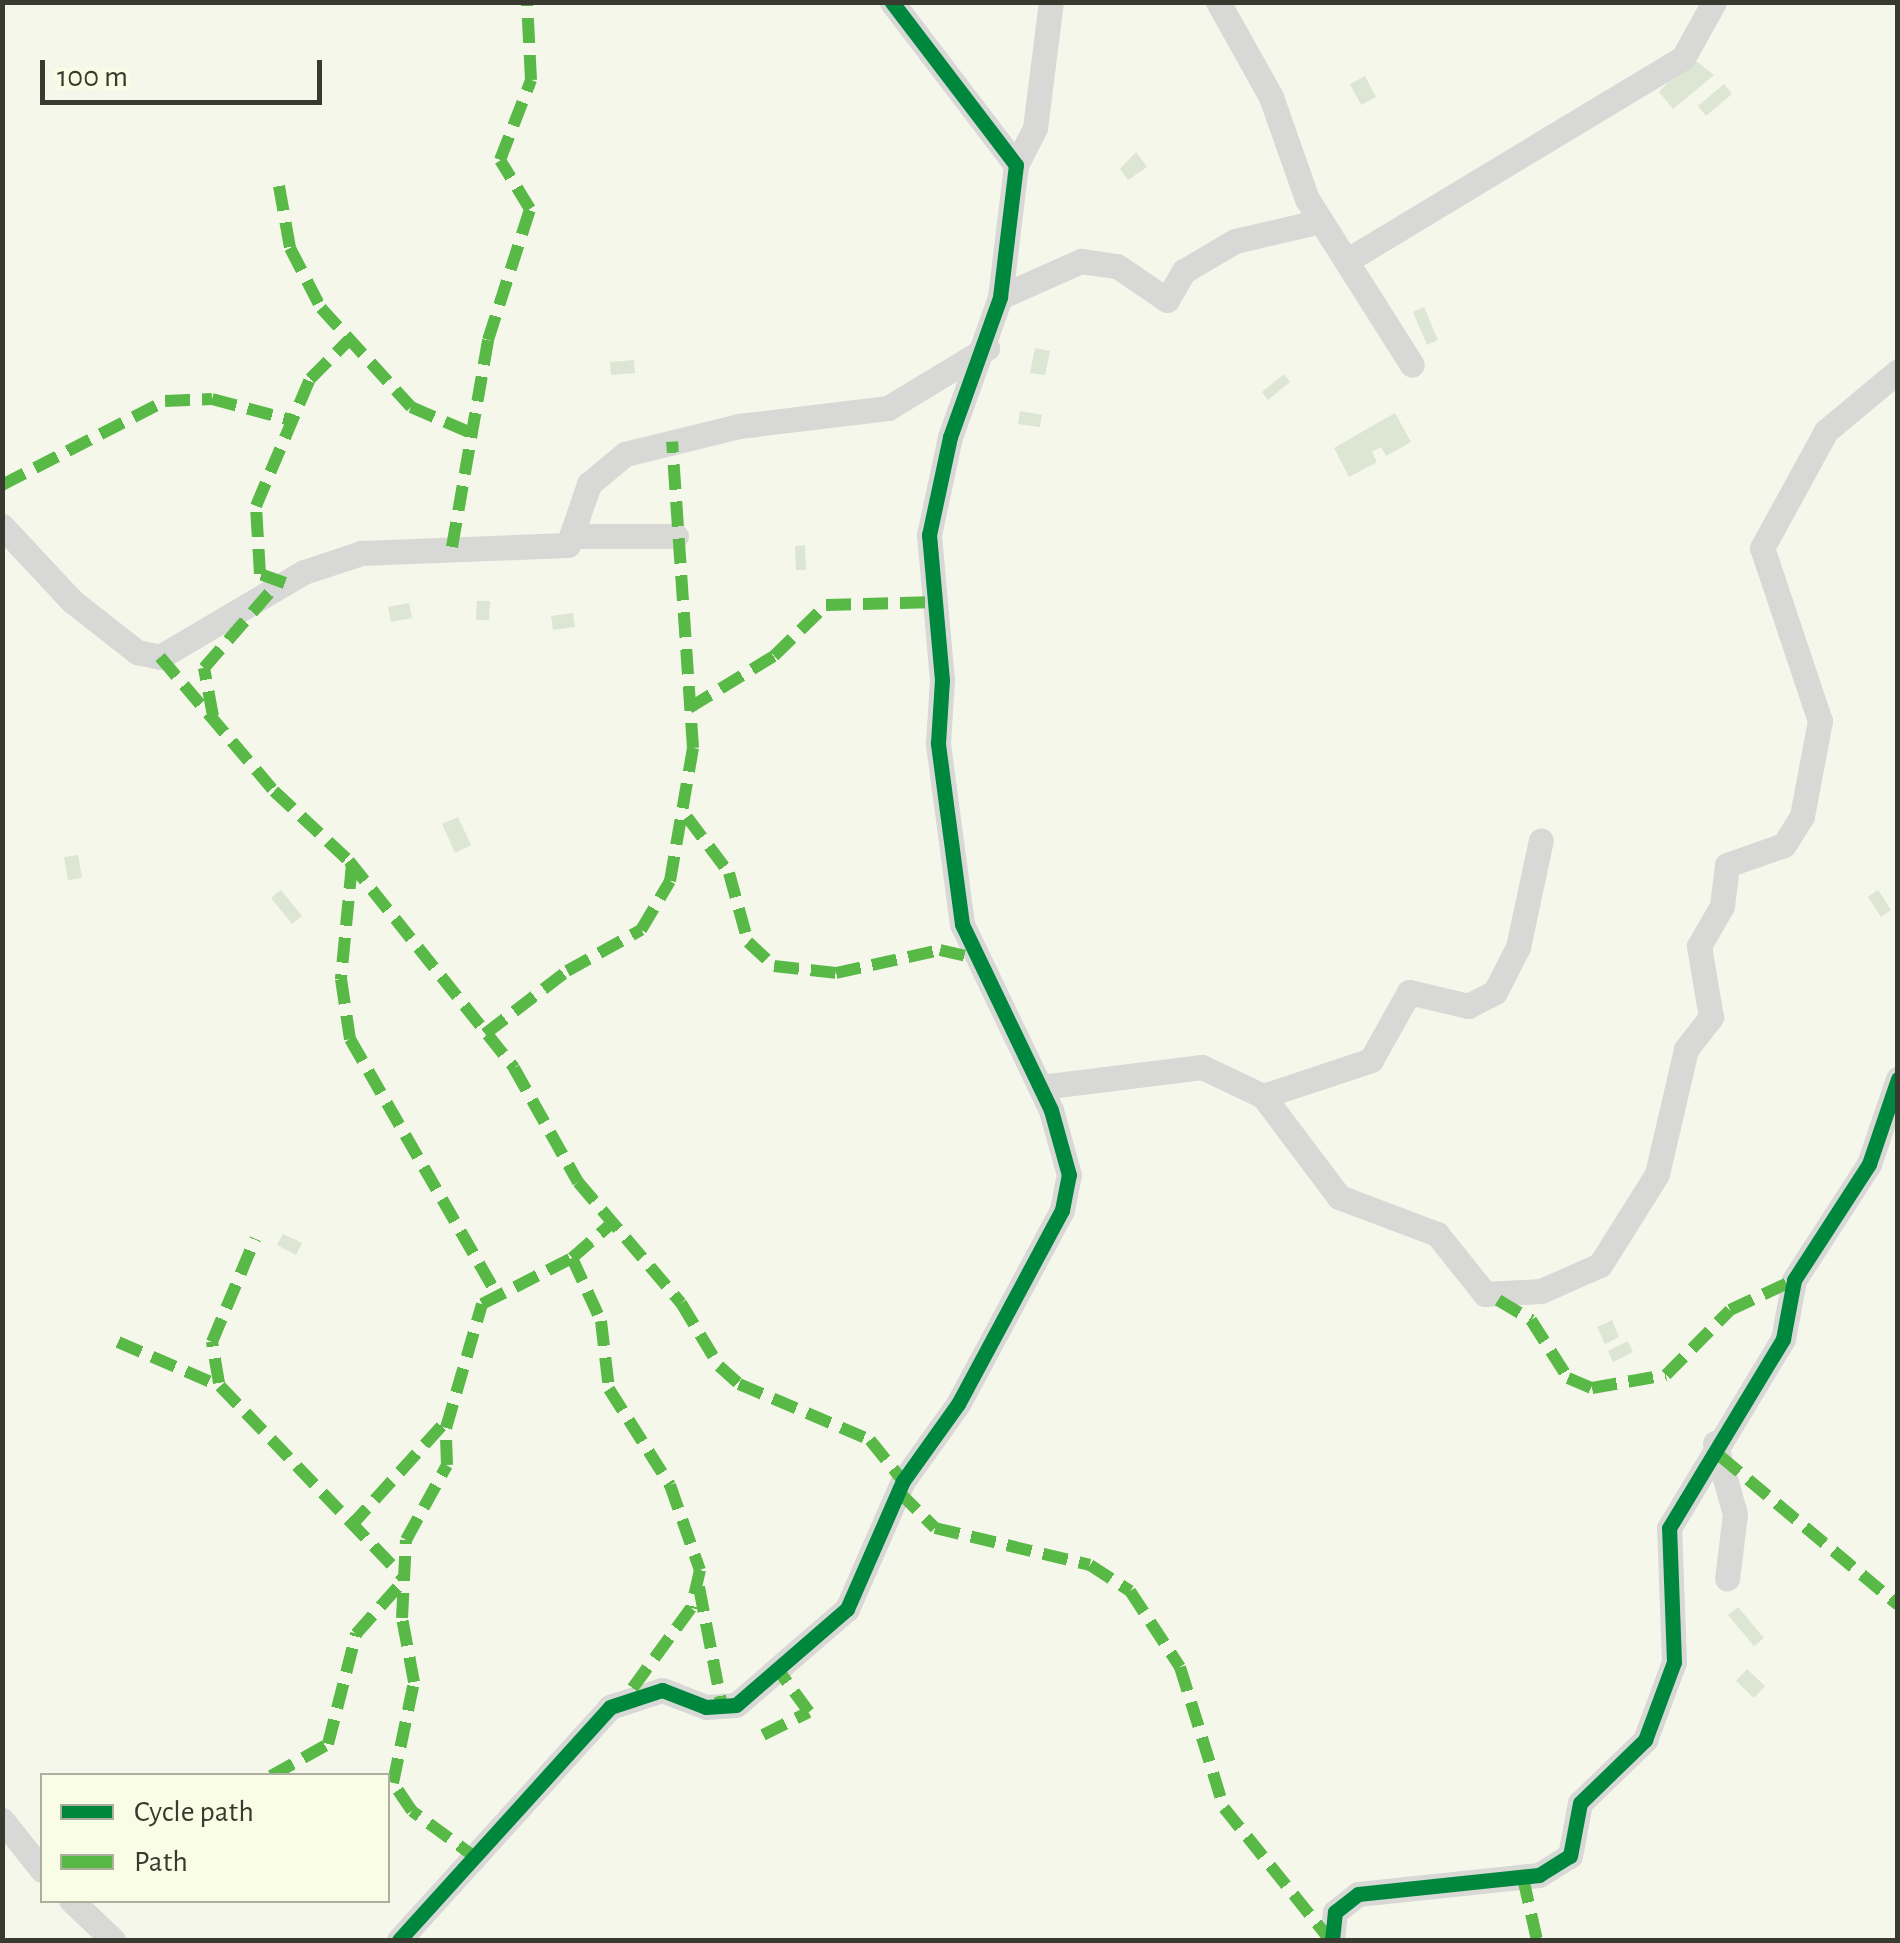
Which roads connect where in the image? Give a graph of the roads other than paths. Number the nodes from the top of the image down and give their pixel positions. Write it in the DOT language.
graph roads {
  1 [pos="892,2"];
  2 [pos="1051,2"];
  3 [pos="1218,2"];
  4 [pos="1714,2"];
  5 [pos="1016,165"];
  6 [pos="1322,221"];
  7 [pos="1351,258"];
  8 [pos="1000,297"];
  9 [pos="987,348"];
  10 [pos="1412,365"];
  11 [pos="1898,371"];
  12 [pos="2,526"];
  13 [pos="578,536"];
  14 [pos="676,536"];
  15 [pos="1541,840"];
  16 [pos="1898,1078"];
  17 [pos="1041,1086"];
  18 [pos="1262,1096"];
  19 [pos="1715,1443"];
  20 [pos="1727,1579"];
  21 [pos="2,1820"];
  22 [pos="40,1868"];
  23 [pos="74,1903"];
  24 [pos="113,1940"];
  25 [pos="398,1940"];
  26 [pos="1332,1940"];
  1 -- 5 [label="street"];
  2 -- 5 [label="street"];
  3 -- 6 [label="street"];
  4 -- 7 [label="street"];
  5 -- 8 [label="street"];
  6 -- 7 [label="street"];
  6 -- 8 [label="street"];
  7 -- 10 [label="street"];
  8 -- 9 [label="street"];
  9 -- 13 [label="street"];
  9 -- 17 [label="street"];
  11 -- 18 [label="street"];
  12 -- 13 [label="street"];
  13 -- 14 [label="street"];
  15 -- 18 [label="street"];
  16 -- 19 [label="street"];
  17 -- 18 [label="street"];
  17 -- 25 [label="street"];
  19 -- 20 [label="street"];
  19 -- 26 [label="street"];
  21 -- 22 [label="street"];
  23 -- 24 [label="street"];
}
